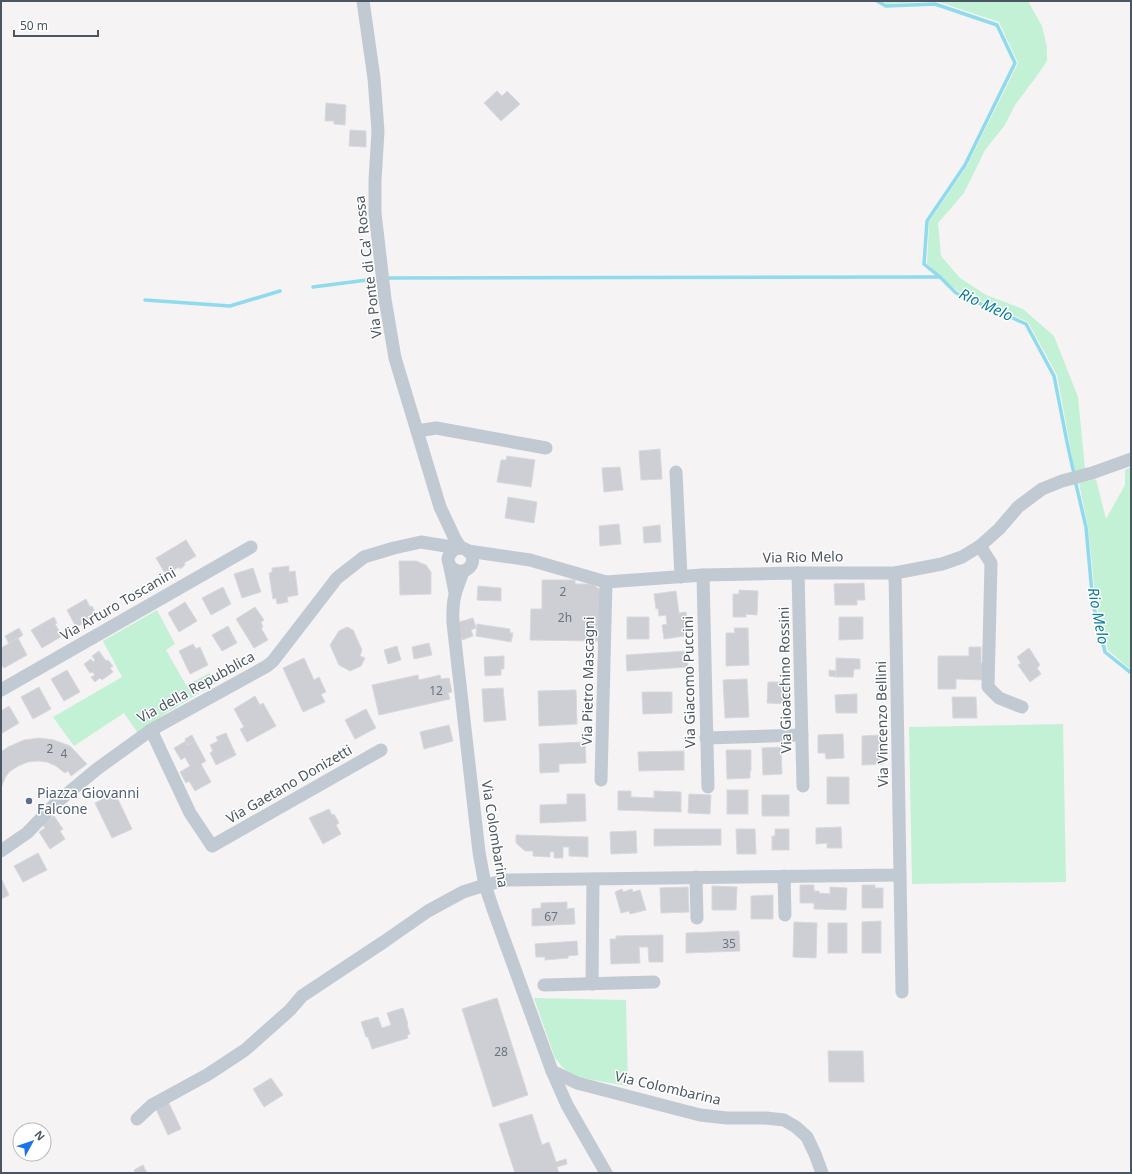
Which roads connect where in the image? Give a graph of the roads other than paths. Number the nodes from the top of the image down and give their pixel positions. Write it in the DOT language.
graph roads {
  1 [pos="363,1"];
  2 [pos="417,431"];
  3 [pos="546,448"];
  4 [pos="1131,459"];
  5 [pos="676,472"];
  6 [pos="421,542"];
  7 [pos="980,546"];
  8 [pos="251,547"];
  9 [pos="462,549"];
  10 [pos="504,556"];
  11 [pos="449,564"];
  12 [pos="466,570"];
  13 [pos="895,572"];
  14 [pos="798,573"];
  15 [pos="702,575"];
  16 [pos="681,576"];
  17 [pos="606,582"];
  18 [pos="455,592"];
  19 [pos="1,690"];
  20 [pos="1022,707"];
  21 [pos="151,730"];
  22 [pos="802,735"];
  23 [pos="706,738"];
  24 [pos="382,750"];
  25 [pos="601,780"];
  26 [pos="803,786"];
  27 [pos="708,787"];
  28 [pos="1,851"];
  29 [pos="900,875"];
  30 [pos="784,876"];
  31 [pos="696,878"];
  32 [pos="592,879"];
  33 [pos="485,885"];
  34 [pos="785,915"];
  35 [pos="697,918"];
  36 [pos="654,982"];
  37 [pos="592,984"];
  38 [pos="544,985"];
  39 [pos="902,992"];
  40 [pos="552,1071"];
  41 [pos="137,1119"];
  42 [pos="606,1173"];
  43 [pos="822,1173"];
  1 -- 2 [label="street, Via Ponte di Ca' Rossa"];
  2 -- 3 [label="street"];
  2 -- 9 [label="street, Via Ponte di Ca' Rossa"];
  4 -- 7 [label="street, Via Rio Melo"];
  5 -- 16 [label="street"];
  6 -- 9 [label="street, Via della Repubblica"];
  6 -- 11 [label="street"];
  6 -- 21 [label="street, Via della Repubblica"];
  7 -- 13 [label="street, Via Rio Melo"];
  7 -- 20 [label="street"];
  8 -- 19 [label="street, Via Arturo Toscanini"];
  9 -- 10 [label="street, Via Rio Melo"];
  9 -- 11 [label="street"];
  9 -- 12 [label="street"];
  10 -- 12 [label="street, Via Rio Melo"];
  10 -- 17 [label="street, Via Rio Melo"];
  11 -- 12 [label="street"];
  11 -- 18 [label="street, Via Colombarina"];
  12 -- 18 [label="street, Via Colombarina"];
  13 -- 14 [label="street, Via Rio Melo"];
  13 -- 29 [label="street, Via Vincenzo Bellini"];
  14 -- 15 [label="street, Via Rio Melo"];
  14 -- 22 [label="street, Via Gioacchino Rossini"];
  15 -- 16 [label="street, Via Rio Melo"];
  15 -- 23 [label="street, Via Giacomo Puccini"];
  16 -- 17 [label="street, Via Rio Melo"];
  17 -- 25 [label="street, Via Pietro Mascagni"];
  18 -- 33 [label="street, Via Colombarina"];
  21 -- 24 [label="street, Via Gaetano Donizetti"];
  21 -- 28 [label="street, Via della Repubblica"];
  22 -- 23 [label="street"];
  22 -- 26 [label="street, Via Gioacchino Rossini"];
  23 -- 27 [label="street, Via Giacomo Puccini"];
  29 -- 30 [label="street"];
  29 -- 39 [label="street, Via Vincenzo Bellini"];
  30 -- 31 [label="street"];
  30 -- 34 [label="street"];
  31 -- 32 [label="street"];
  31 -- 35 [label="street"];
  32 -- 33 [label="street"];
  32 -- 37 [label="street"];
  33 -- 40 [label="street, Via Colombarina"];
  33 -- 41 [label="street"];
  36 -- 37 [label="street"];
  37 -- 38 [label="street"];
  40 -- 42 [label="street, Via Colombarina"];
  40 -- 43 [label="street, Via Colombarina"];
}
